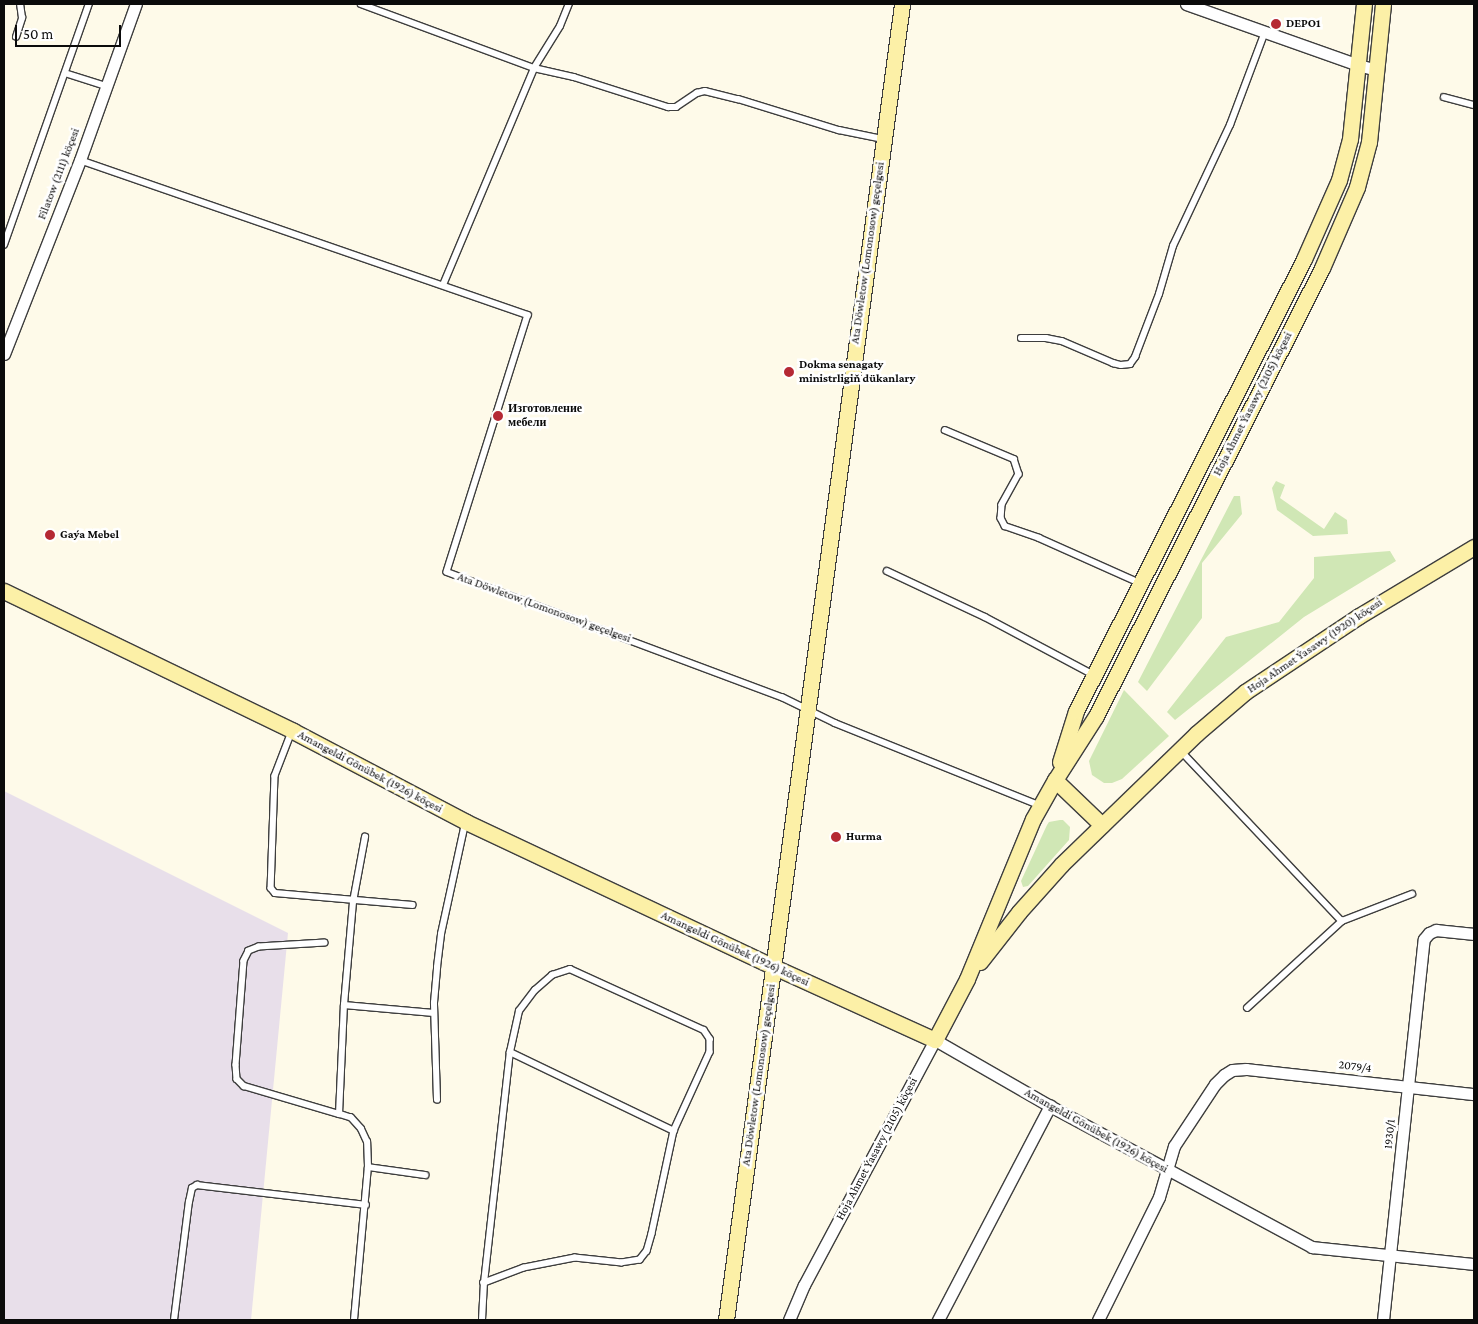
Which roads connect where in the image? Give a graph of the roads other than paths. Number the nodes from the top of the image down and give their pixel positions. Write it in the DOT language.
graph roads {
  1 [pos="20,4"];
  2 [pos="89,4"];
  3 [pos="136,4"];
  4 [pos="361,4"];
  5 [pos="569,4"];
  6 [pos="902,4"];
  7 [pos="1186,4"];
  8 [pos="1364,4"];
  9 [pos="1384,4"];
  10 [pos="1265,32"];
  11 [pos="16,37"];
  12 [pos="1358,66"];
  13 [pos="534,68"];
  14 [pos="1377,70"];
  15 [pos="64,73"];
  16 [pos="106,86"];
  17 [pos="1444,97"];
  18 [pos="1474,105"];
  19 [pos="883,140"];
  20 [pos="80,160"];
  21 [pos="4,246"];
  22 [pos="443,285"];
  23 [pos="1020,338"];
  24 [pos="4,354"];
  25 [pos="945,430"];
  26 [pos="1474,546"];
  27 [pos="887,571"];
  28 [pos="1140,583"];
  29 [pos="4,591"];
  30 [pos="1094,675"];
  31 [pos="807,710"];
  32 [pos="293,731"];
  33 [pos="1180,749"];
  34 [pos="1054,780"];
  35 [pos="1040,806"];
  36 [pos="466,822"];
  37 [pos="1102,825"];
  38 [pos="365,837"];
  39 [pos="1412,894"];
  40 [pos="353,902"];
  41 [pos="412,905"];
  42 [pos="1342,921"];
  43 [pos="1474,934"];
  44 [pos="325,942"];
  45 [pos="774,967"];
  46 [pos="967,979"];
  47 [pos="344,1005"];
  48 [pos="1247,1008"];
  49 [pos="434,1013"];
  50 [pos="935,1040"];
  51 [pos="510,1052"];
  52 [pos="1408,1087"];
  53 [pos="1474,1094"];
  54 [pos="437,1100"];
  55 [pos="1050,1106"];
  56 [pos="339,1114"];
  57 [pos="674,1131"];
  58 [pos="368,1167"];
  59 [pos="1168,1170"];
  60 [pos="425,1175"];
  61 [pos="366,1205"];
  62 [pos="1392,1256"];
  63 [pos="1474,1264"];
  64 [pos="484,1283"];
  65 [pos="174,1320"];
  66 [pos="354,1320"];
  67 [pos="482,1320"];
  68 [pos="726,1320"];
  69 [pos="789,1320"];
  70 [pos="938,1320"];
  71 [pos="1098,1320"];
  72 [pos="1383,1320"];
  1 -- 11 [label="lane"];
  2 -- 15 [label="lane"];
  3 -- 16 [label="street, Filatow (2111) köçesi"];
  4 -- 13 [label="lane"];
  5 -- 13 [label="lane"];
  6 -- 19 [label="street, Ata Döwletow (Lomonosow) geçelgesi"];
  7 -- 10 [label="street"];
  8 -- 12 [label="street, Hoja Ahmet Ýasawy (2105) köçesi"];
  9 -- 14 [label="street, Hoja Ahmet Ýasawy (2105) köçesi"];
  10 -- 12 [label="street"];
  10 -- 23 [label="lane"];
  12 -- 14 [label="street"];
  12 -- 28 [label="street, Hoja Ahmet Ýasawy (2105) köçesi"];
  13 -- 19 [label="lane"];
  13 -- 22 [label="lane"];
  14 -- 34 [label="street, Hoja Ahmet Ýasawy (2105) köçesi"];
  15 -- 16 [label="lane"];
  15 -- 21 [label="lane"];
  16 -- 20 [label="street, Filatow (2111) köçesi"];
  17 -- 18 [label="lane"];
  19 -- 31 [label="street, Ata Döwletow (Lomonosow) geçelgesi"];
  20 -- 22 [label="lane"];
  20 -- 24 [label="street, Filatow (2111) köçesi"];
  22 -- 31 [label="lane, Ata Döwletow (Lomonosow) geçelgesi"];
  25 -- 28 [label="lane"];
  26 -- 33 [label="street, Hoja Ahmet Ýasawy (1920) köçesi"];
  27 -- 30 [label="lane"];
  28 -- 30 [label="street, Hoja Ahmet Ýasawy (2105) köçesi"];
  29 -- 32 [label="street, Amangeldi Gönübek (1926) köçesi"];
  30 -- 34 [label="street, Hoja Ahmet Ýasawy (2105) köçesi"];
  31 -- 35 [label="lane"];
  31 -- 45 [label="street, Ata Döwletow (Lomonosow) geçelgesi"];
  32 -- 36 [label="street, Amangeldi Gönübek (1926) köçesi"];
  32 -- 40 [label="lane"];
  33 -- 37 [label="street, Hoja Ahmet Ýasawy (1920) köçesi"];
  33 -- 42 [label="lane"];
  34 -- 35 [label="street, Hoja Ahmet Ýasawy (2105) köçesi"];
  34 -- 37 [label="street"];
  35 -- 46 [label="street, Hoja Ahmet Ýasawy (2105) köçesi"];
  36 -- 45 [label="street, Amangeldi Gönübek (1926) köçesi"];
  36 -- 49 [label="lane"];
  37 -- 46 [label="street, Hoja Ahmet Ýasawy (2105) köçesi"];
  38 -- 40 [label="lane"];
  39 -- 42 [label="lane"];
  40 -- 41 [label="lane"];
  40 -- 47 [label="lane"];
  42 -- 48 [label="lane"];
  43 -- 52 [label="street, 1930/1"];
  44 -- 56 [label="lane"];
  45 -- 50 [label="street, Amangeldi Gönübek (1926) köçesi"];
  45 -- 68 [label="street, Ata Döwletow (Lomonosow) geçelgesi"];
  46 -- 50 [label="street, Hoja Ahmet Ýasawy (2105) köçesi"];
  47 -- 49 [label="lane"];
  47 -- 56 [label="lane"];
  49 -- 54 [label="lane"];
  50 -- 55 [label="street, Amangeldi Gönübek (1926) köçesi"];
  50 -- 69 [label="street, Hoja Ahmet Ýasawy (2105) köçesi"];
  51 -- 57 [label="lane"];
  51 -- 57 [label="lane"];
  51 -- 64 [label="lane"];
  52 -- 53 [label="street, 2079/4 / 2079/4"];
  52 -- 59 [label="street, 2079/4 / 2079/4"];
  52 -- 62 [label="street, 1930/1"];
  55 -- 59 [label="street, Amangeldi Gönübek (1926) köçesi"];
  55 -- 70 [label="street"];
  56 -- 58 [label="lane"];
  57 -- 64 [label="lane"];
  58 -- 60 [label="lane"];
  58 -- 61 [label="lane"];
  59 -- 62 [label="street, Amangeldi Gönübek (1926) köçesi"];
  59 -- 71 [label="street"];
  61 -- 65 [label="lane"];
  61 -- 66 [label="lane"];
  62 -- 63 [label="street, Amangeldi Gönübek (1926) köçesi"];
  62 -- 72 [label="street, 1930/1"];
  64 -- 67 [label="lane"];
}
